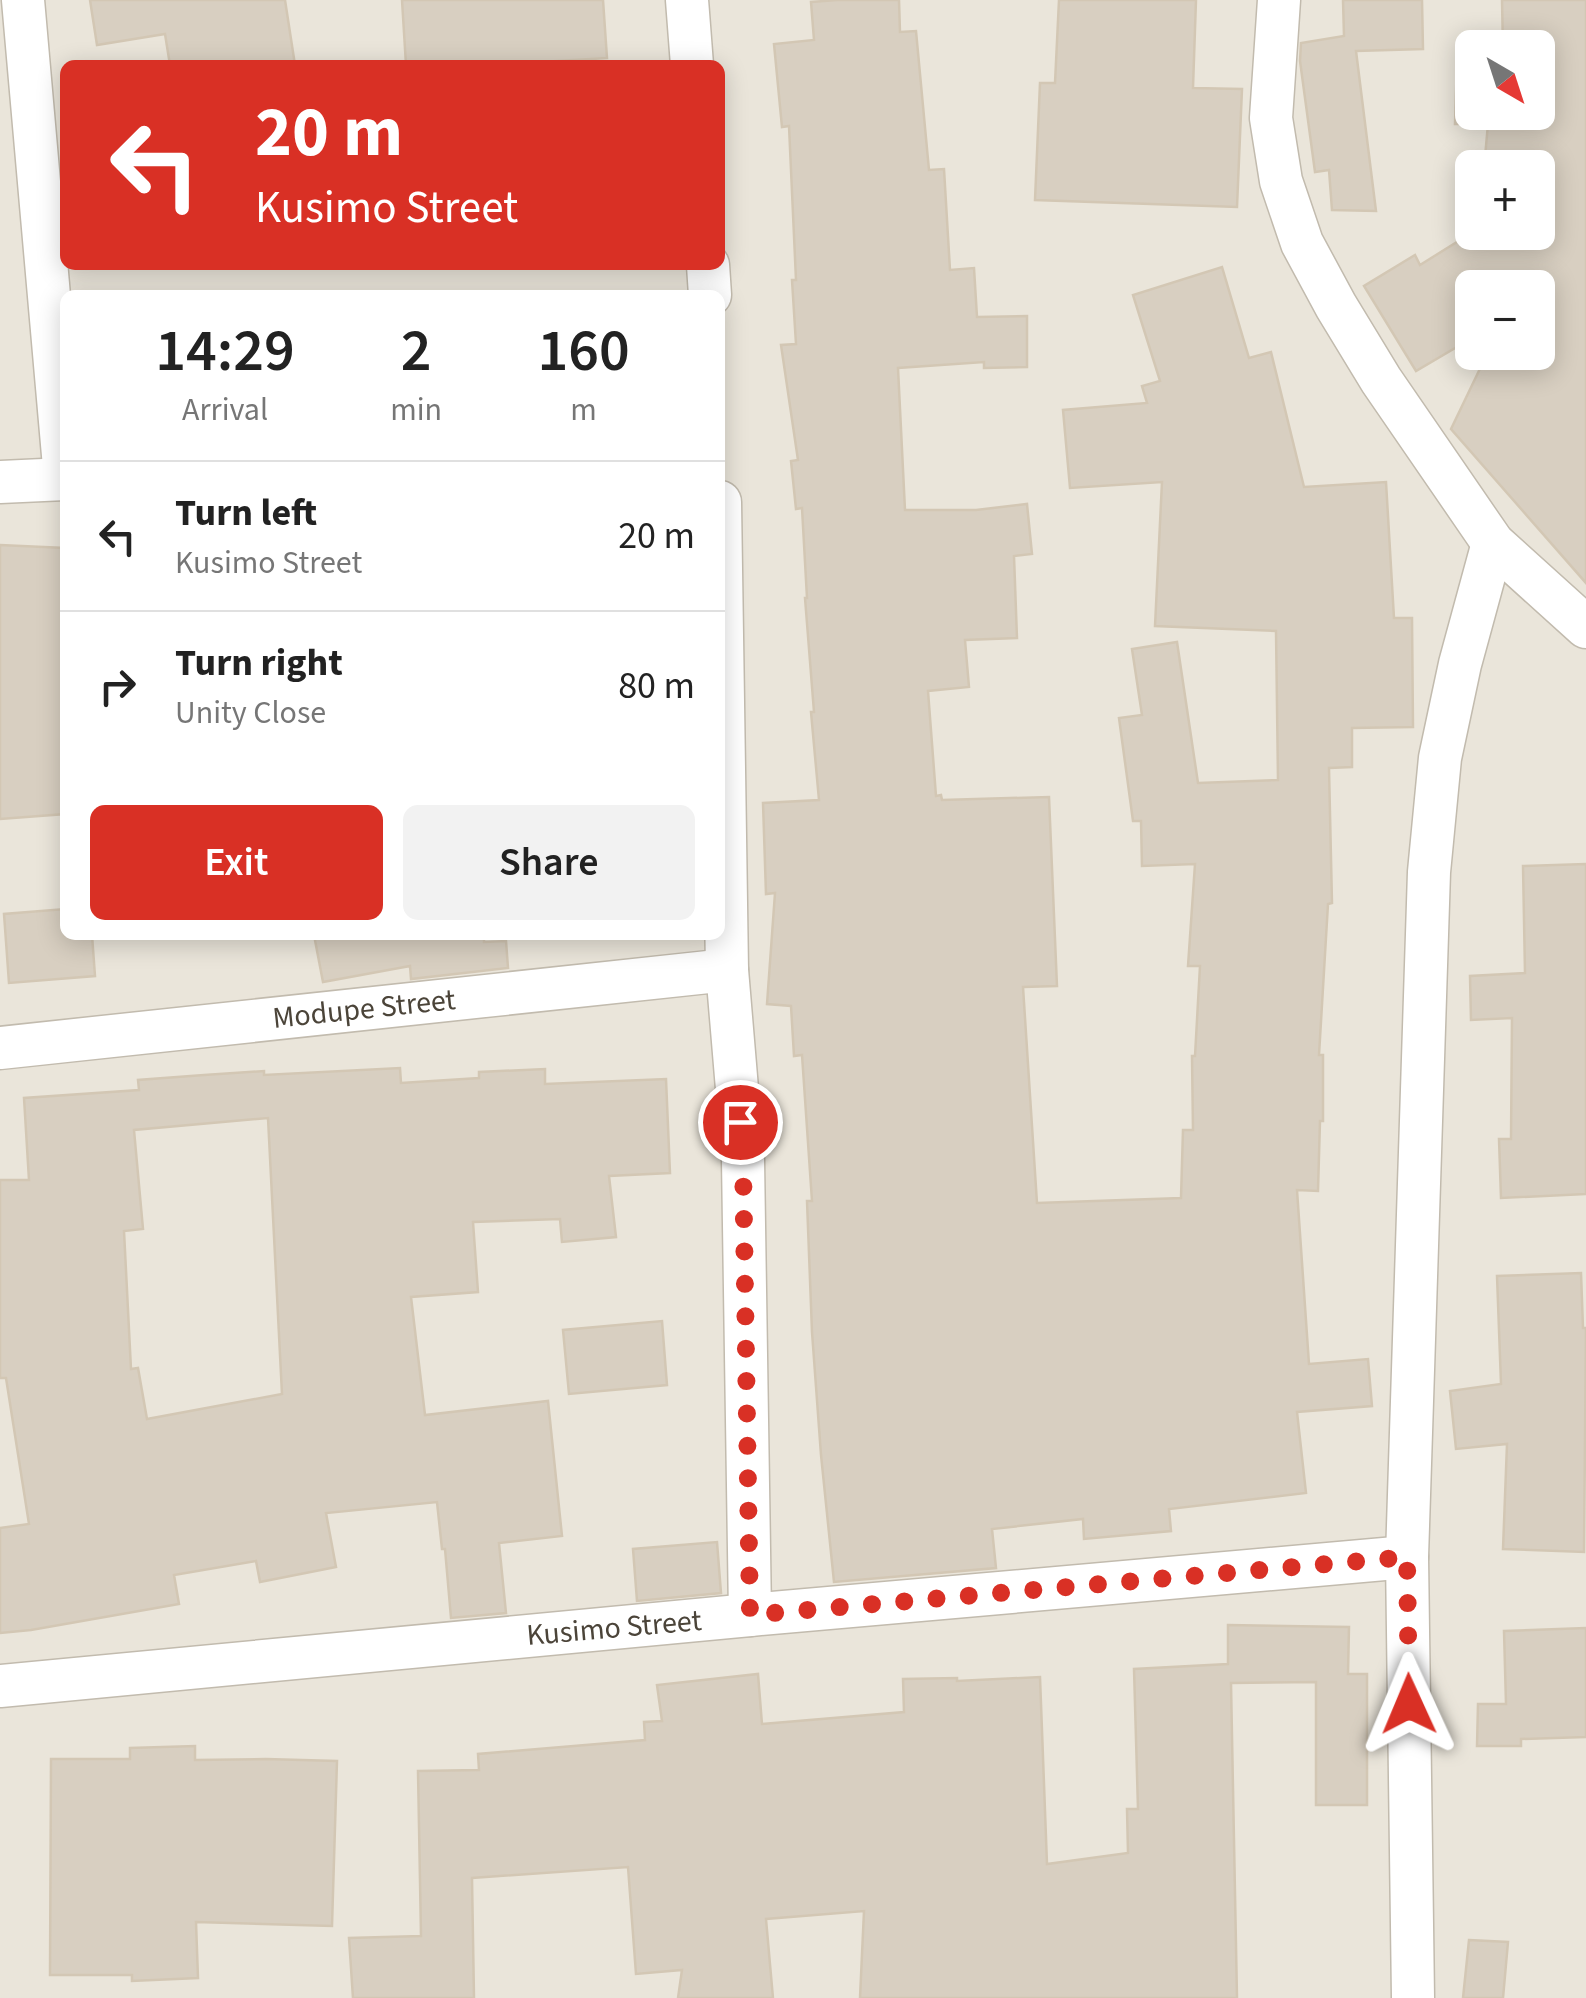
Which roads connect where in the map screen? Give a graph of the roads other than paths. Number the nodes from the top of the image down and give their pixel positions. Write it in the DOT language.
graph roads {
  1 [pos="22,0"];
  2 [pos="687,0"];
  3 [pos="1279,0"];
  4 [pos="692,60"];
  5 [pos="60,422"];
  6 [pos="60,478"];
  7 [pos="0,482"];
  8 [pos="1492,544"];
  9 [pos="1586,627"];
  10 [pos="725,836"];
  11 [pos="727,970"];
  12 [pos="0,1048"];
  13 [pos="1407,1557"];
  14 [pos="750,1615"];
  15 [pos="0,1686"];
  16 [pos="1414,1998"];
  1 -- 5 [label="street"];
  2 -- 4 [label="street"];
  3 -- 8 [label="street"];
  6 -- 7 [label="street"];
  8 -- 9 [label="street"];
  8 -- 13 [label="street"];
  10 -- 11 [label="street"];
  11 -- 12 [label="street, Modupe Street"];
  11 -- 14 [label="street"];
  13 -- 14 [label="street, Kusimo Street"];
  13 -- 16 [label="street"];
  14 -- 15 [label="street, Kusimo Street"];
}
